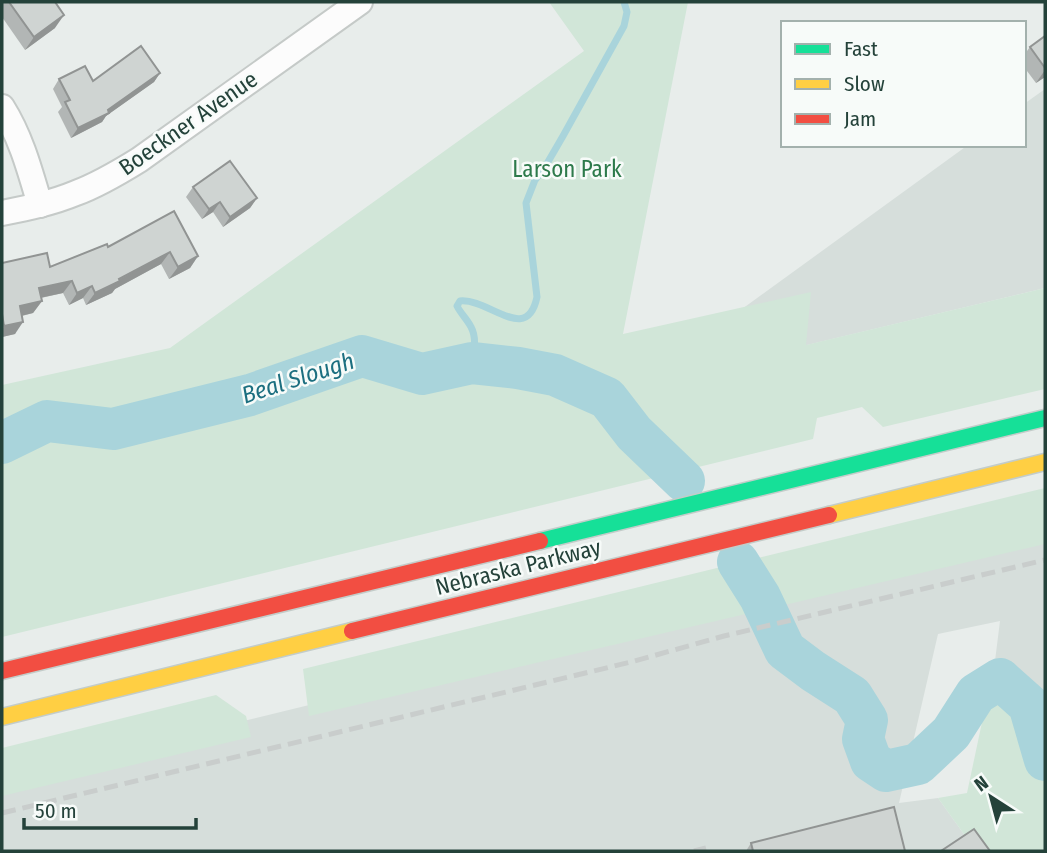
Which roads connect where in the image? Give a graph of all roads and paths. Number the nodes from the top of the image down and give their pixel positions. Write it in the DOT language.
graph roads {
  1 [pos="357,3"];
  2 [pos="2,107"];
  3 [pos="40,205"];
  4 [pos="2,213"];
  5 [pos="1045,418"];
  6 [pos="1045,462"];
  7 [pos="2,671"];
  8 [pos="2,717"];
  1 -- 3 [label="street, Boeckner Avenue"];
  2 -- 3 [label="street"];
  3 -- 4 [label="street, Boeckner Avenue"];
  5 -- 7 [label="main road, Nebraska Parkway"];
  6 -- 8 [label="main road, Nebraska Parkway"];
}
